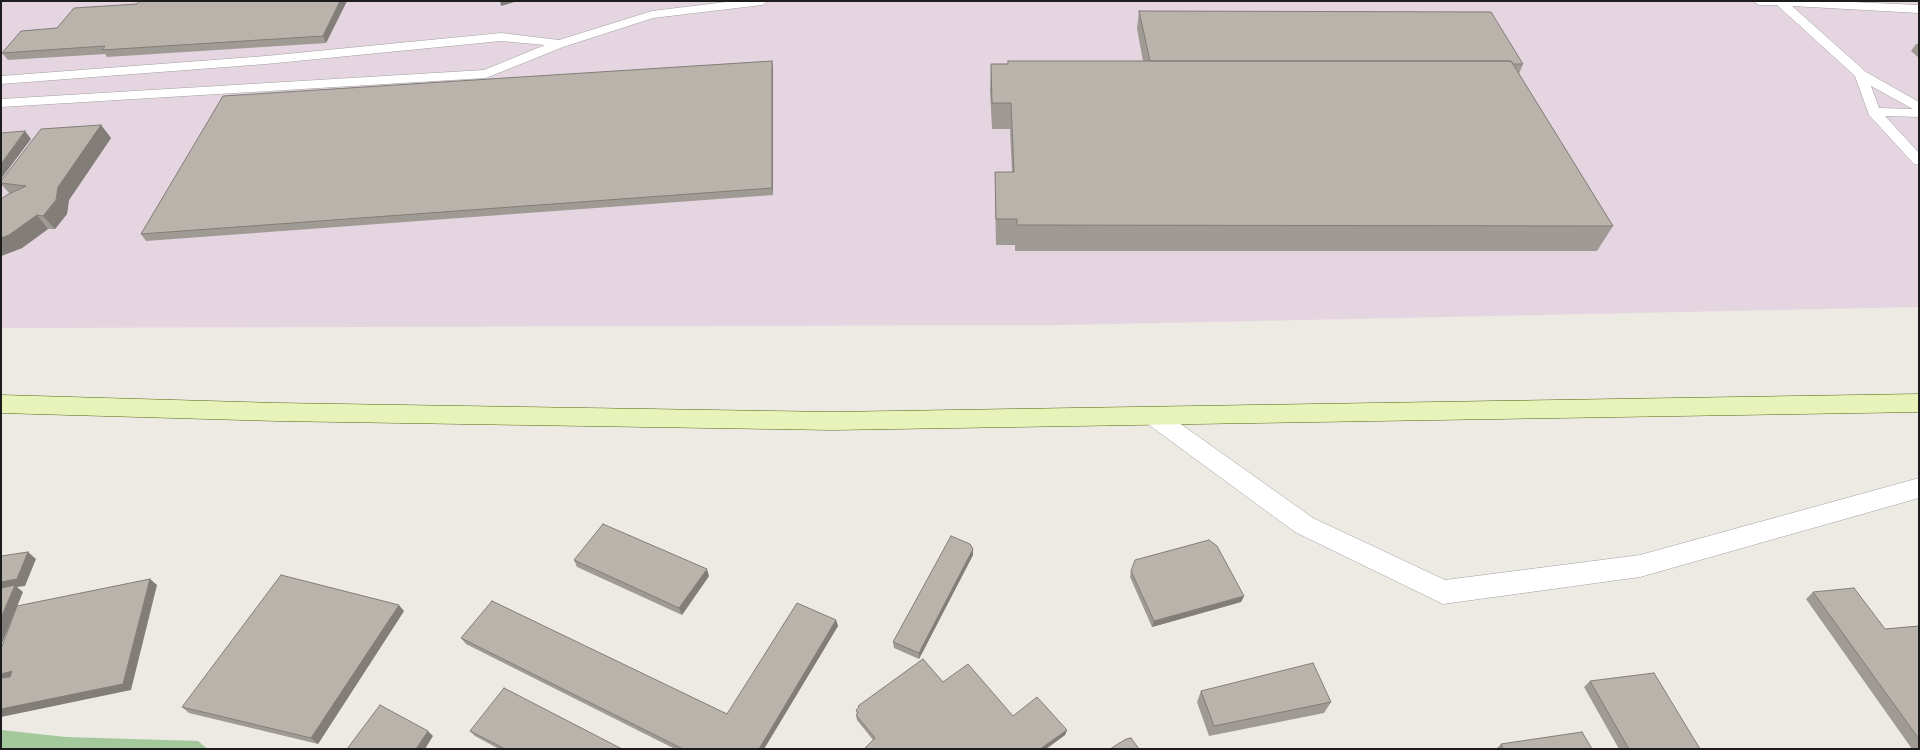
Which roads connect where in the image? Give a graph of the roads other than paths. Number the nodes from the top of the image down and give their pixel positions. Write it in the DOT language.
graph roads {
  1 [pos="762,1"];
  2 [pos="1759,1"];
  3 [pos="1780,2"];
  4 [pos="1919,9"];
  5 [pos="559,44"];
  6 [pos="1861,76"];
  7 [pos="1,80"];
  8 [pos="1,103"];
  9 [pos="1919,108"];
  10 [pos="1874,112"];
  11 [pos="1919,113"];
  12 [pos="1919,161"];
  13 [pos="1,404"];
  14 [pos="1919,404"];
  15 [pos="1153,416"];
  16 [pos="1919,488"];
  1 -- 5 [label="lane"];
  2 -- 3 [label="lane"];
  3 -- 4 [label="lane"];
  3 -- 6 [label="lane"];
  5 -- 7 [label="lane"];
  5 -- 8 [label="lane"];
  6 -- 9 [label="lane"];
  6 -- 10 [label="lane"];
  10 -- 11 [label="lane"];
  10 -- 12 [label="lane"];
  13 -- 15 [label="main road"];
  14 -- 15 [label="main road"];
  15 -- 16 [label="street"];
}
